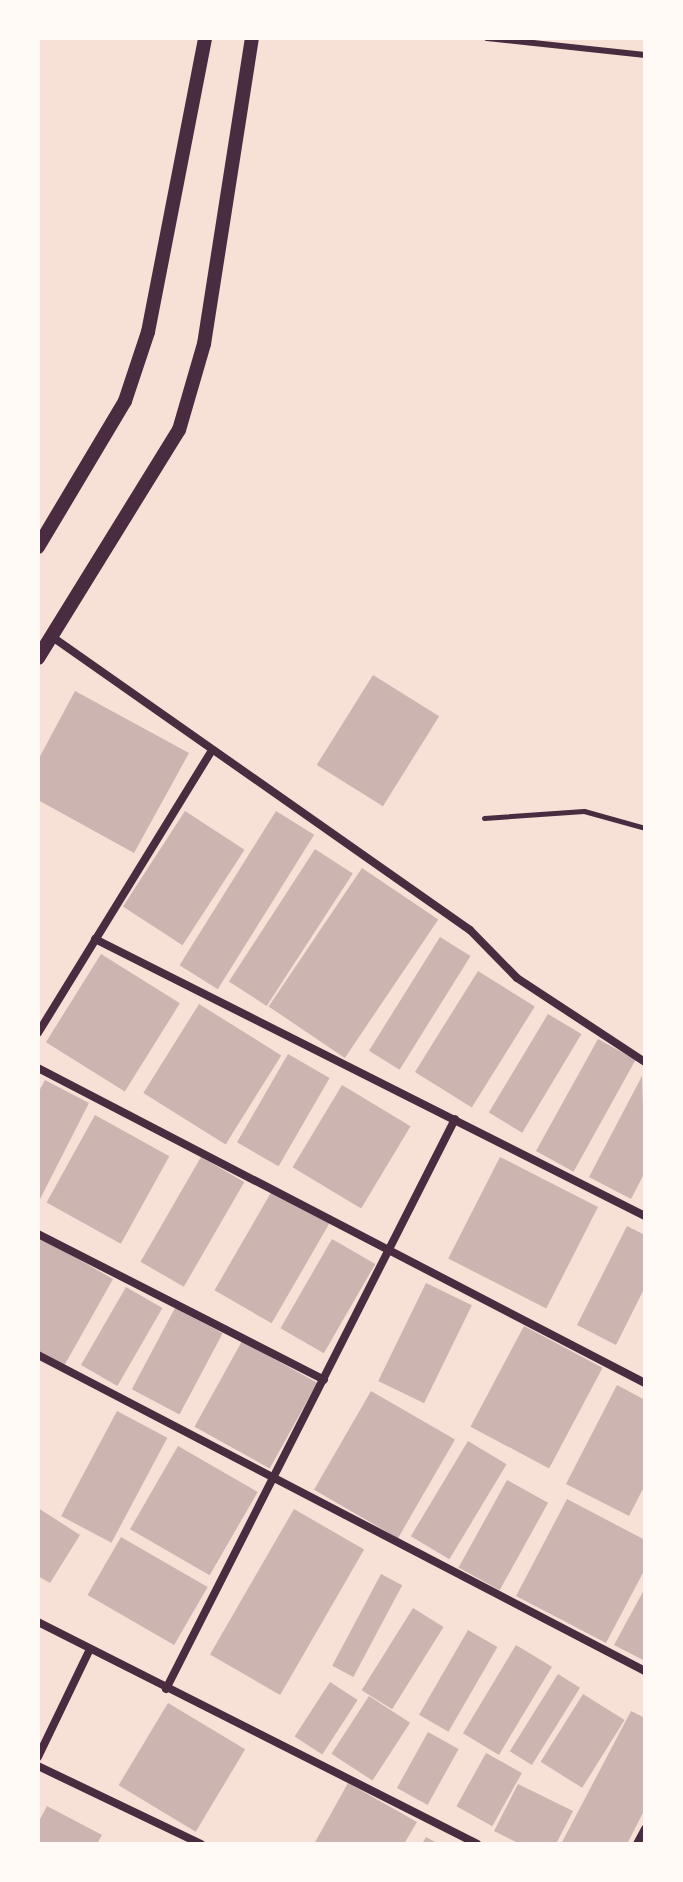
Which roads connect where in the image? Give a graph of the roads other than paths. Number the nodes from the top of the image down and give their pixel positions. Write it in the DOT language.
graph roads {
  1 [pos="205,38"];
  2 [pos="252,38"];
  3 [pos="487,38"];
  4 [pos="645,55"];
  5 [pos="38,547"];
  6 [pos="51,636"];
  7 [pos="38,658"];
  8 [pos="212,750"];
  9 [pos="95,939"];
  10 [pos="38,1033"];
  11 [pos="645,1062"];
  12 [pos="38,1068"];
  13 [pos="455,1119"];
  14 [pos="645,1216"];
  15 [pos="38,1234"];
  16 [pos="390,1251"];
  17 [pos="38,1355"];
  18 [pos="324,1380"];
  19 [pos="645,1383"];
  20 [pos="274,1478"];
  21 [pos="38,1622"];
  22 [pos="90,1649"];
  23 [pos="645,1671"];
  24 [pos="166,1689"];
  25 [pos="38,1757"];
  26 [pos="38,1766"];
  27 [pos="645,1829"];
  28 [pos="201,1844"];
  29 [pos="477,1844"];
  30 [pos="637,1844"];
  1 -- 5 [label="street"];
  2 -- 6 [label="street"];
  3 -- 4 [label="lane"];
  6 -- 7 [label="street"];
  6 -- 8 [label="street"];
  8 -- 9 [label="street"];
  8 -- 11 [label="street"];
  9 -- 10 [label="street"];
  9 -- 13 [label="street"];
  12 -- 16 [label="street"];
  13 -- 14 [label="street"];
  13 -- 16 [label="street"];
  15 -- 18 [label="street"];
  16 -- 18 [label="street"];
  16 -- 19 [label="street"];
  17 -- 20 [label="street"];
  18 -- 20 [label="street"];
  20 -- 23 [label="street"];
  20 -- 24 [label="street"];
  21 -- 22 [label="street"];
  22 -- 24 [label="street"];
  22 -- 25 [label="street"];
  24 -- 29 [label="street"];
  26 -- 28 [label="street"];
  27 -- 30 [label="street"];
}
